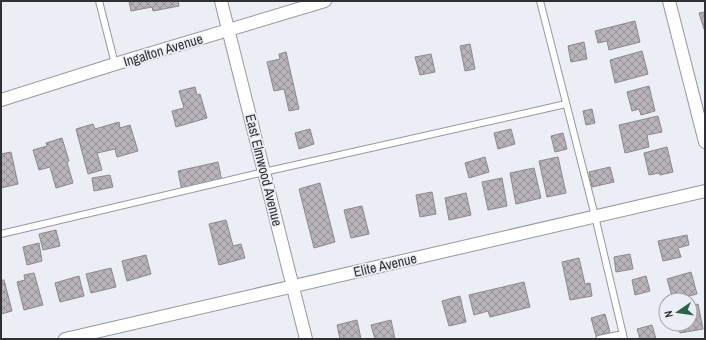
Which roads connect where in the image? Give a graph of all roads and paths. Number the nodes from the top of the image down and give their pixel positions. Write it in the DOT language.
graph roads {
  1 [pos="99,1"];
  2 [pos="221,1"];
  3 [pos="325,1"];
  4 [pos="540,1"];
  5 [pos="669,1"];
  6 [pos="228,31"];
  7 [pos="116,64"];
  8 [pos="1,100"];
  9 [pos="566,104"];
  10 [pos="705,142"];
  11 [pos="264,172"];
  12 [pos="705,191"];
  13 [pos="595,216"];
  14 [pos="1,234"];
  15 [pos="293,286"];
  16 [pos="624,336"];
  17 [pos="65,339"];
  18 [pos="306,339"];
  19 [pos="600,339"];
  1 -- 7 [label="lane"];
  2 -- 6 [label="street, East Elmwood Avenue"];
  3 -- 6 [label="street, Ingalton Avenue"];
  4 -- 9 [label="lane"];
  5 -- 10 [label="street"];
  6 -- 7 [label="street, Ingalton Avenue"];
  6 -- 11 [label="street, East Elmwood Avenue"];
  7 -- 8 [label="street, Ingalton Avenue"];
  9 -- 11 [label="lane"];
  9 -- 13 [label="lane"];
  11 -- 14 [label="lane"];
  11 -- 15 [label="street, East Elmwood Avenue"];
  12 -- 13 [label="street, Elite Avenue"];
  13 -- 15 [label="street, Elite Avenue"];
  13 -- 16 [label="lane"];
  15 -- 17 [label="street, Elite Avenue"];
  15 -- 18 [label="street, East Elmwood Avenue"];
  16 -- 19 [label="lane"];
}
